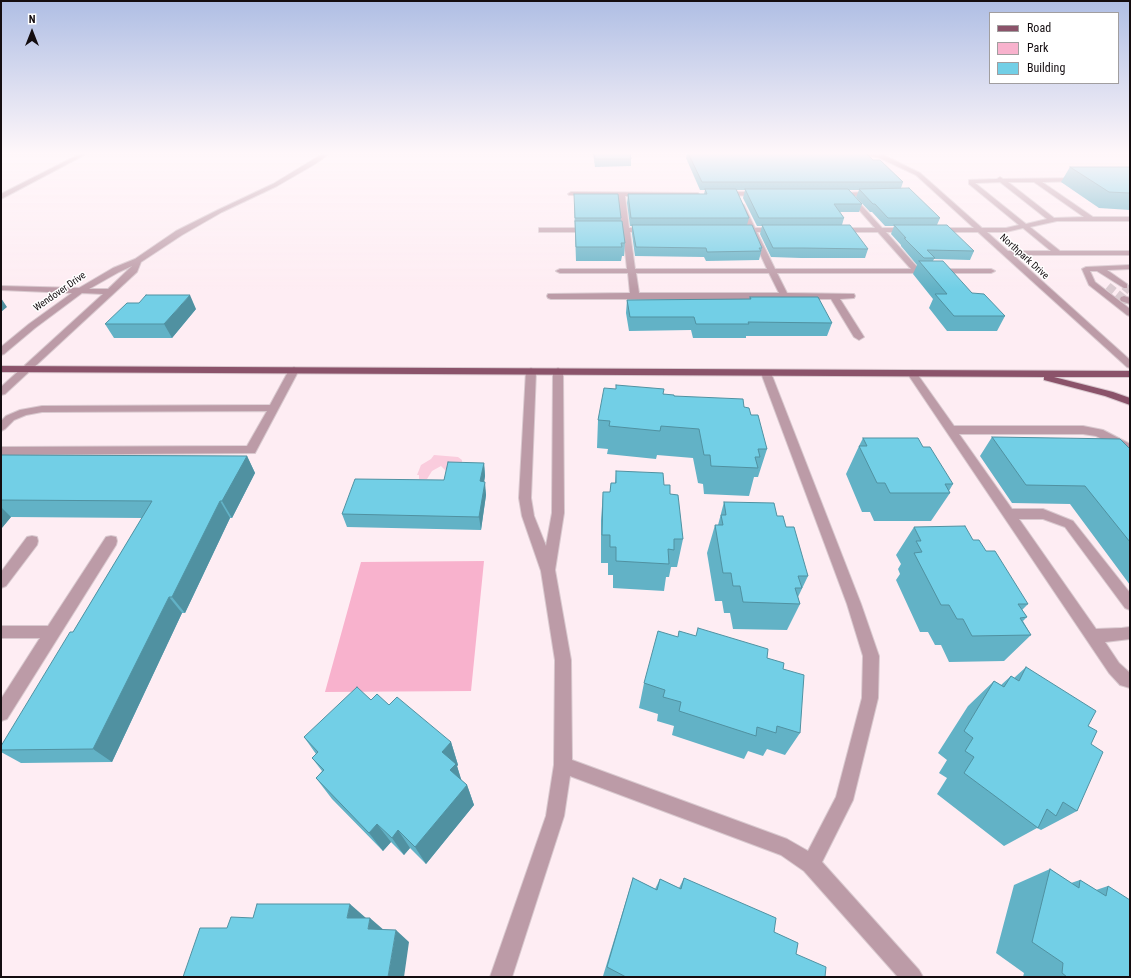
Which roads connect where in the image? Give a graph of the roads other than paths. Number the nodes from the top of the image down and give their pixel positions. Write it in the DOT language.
graph roads {
  1 [pos="247,199"];
  2 [pos="622,199"];
  3 [pos="738,199"];
  4 [pos="852,199"];
  5 [pos="945,199"];
  6 [pos="990,199"];
  7 [pos="1025,199"];
  8 [pos="1062,199"];
  9 [pos="1091,219"];
  10 [pos="1130,219"];
  11 [pos="1052,220"];
  12 [pos="1024,226"];
  13 [pos="542,230"];
  14 [pos="626,230"];
  15 [pos="658,230"];
  16 [pos="730,230"];
  17 [pos="754,230"];
  18 [pos="785,230"];
  19 [pos="833,230"];
  20 [pos="880,230"];
  21 [pos="979,230"];
  22 [pos="1005,253"];
  23 [pos="1058,253"];
  24 [pos="1130,253"];
  25 [pos="138,261"];
  26 [pos="1130,267"];
  27 [pos="1098,268"];
  28 [pos="560,271"];
  29 [pos="633,271"];
  30 [pos="918,271"];
  31 [pos="991,271"];
  32 [pos="773,272"];
  33 [pos="1110,277"];
  34 [pos="1108,286"];
  35 [pos="1124,286"];
  36 [pos="1,288"];
  37 [pos="80,290"];
  38 [pos="110,292"];
  39 [pos="551,296"];
  40 [pos="635,296"];
  41 [pos="784,296"];
  42 [pos="834,296"];
  43 [pos="851,296"];
  44 [pos="1130,313"];
  45 [pos="859,337"];
  46 [pos="1,352"];
  47 [pos="1130,365"];
  48 [pos="1,369"];
  49 [pos="27,370"];
  50 [pos="294,370"];
  51 [pos="532,371"];
  52 [pos="558,371"];
  53 [pos="766,373"];
  54 [pos="912,373"];
  55 [pos="1031,374"];
  56 [pos="1130,374"];
  57 [pos="1,392"];
  58 [pos="1130,402"];
  59 [pos="274,408"];
  60 [pos="1,427"];
  61 [pos="951,430"];
  62 [pos="1130,449"];
  63 [pos="1,451"];
  64 [pos="1008,514"];
  65 [pos="32,541"];
  66 [pos="110,541"];
  67 [pos="548,571"];
  68 [pos="1,582"];
  69 [pos="1130,604"];
  70 [pos="1,632"];
  71 [pos="52,632"];
  72 [pos="1130,633"];
  73 [pos="1092,636"];
  74 [pos="1130,681"];
  75 [pos="1,713"];
  76 [pos="564,765"];
  77 [pos="811,864"];
  78 [pos="501,977"];
  79 [pos="912,977"];
  1 -- 25 [label="street, Wendover Drive"];
  2 -- 14 [label="street"];
  3 -- 17 [label="street"];
  4 -- 20 [label="street"];
  5 -- 21 [label="street, Northpark Drive"];
  6 -- 12 [label="street"];
  7 -- 11 [label="street"];
  8 -- 9 [label="street"];
  9 -- 10 [label="street"];
  9 -- 11 [label="street"];
  11 -- 12 [label="street"];
  12 -- 21 [label="street"];
  12 -- 23 [label="street"];
  13 -- 14 [label="street"];
  14 -- 15 [label="street"];
  14 -- 29 [label="street"];
  16 -- 17 [label="street"];
  17 -- 18 [label="street"];
  17 -- 32 [label="street"];
  19 -- 20 [label="street"];
  20 -- 21 [label="street"];
  20 -- 30 [label="street"];
  21 -- 22 [label="street, Northpark Drive"];
  22 -- 23 [label="street"];
  22 -- 47 [label="street, Northpark Drive"];
  23 -- 24 [label="street"];
  25 -- 37 [label="street, Wendover Drive"];
  25 -- 38 [label="street, Wendover Drive"];
  26 -- 27 [label="street"];
  27 -- 33 [label="street"];
  27 -- 44 [label="street"];
  28 -- 29 [label="street"];
  29 -- 32 [label="street"];
  29 -- 40 [label="street"];
  30 -- 31 [label="street"];
  30 -- 32 [label="street"];
  32 -- 41 [label="street"];
  33 -- 34 [label="street"];
  33 -- 35 [label="street"];
  33 -- 35 [label="street"];
  36 -- 37 [label="street"];
  37 -- 38 [label="street"];
  37 -- 46 [label="street, Wendover Drive"];
  38 -- 49 [label="street, Wendover Drive"];
  39 -- 40 [label="street"];
  40 -- 41 [label="street"];
  41 -- 42 [label="street"];
  42 -- 43 [label="street"];
  42 -- 45 [label="street"];
  48 -- 49 [label="main road"];
  49 -- 50 [label="main road"];
  49 -- 57 [label="street, Wendover Drive"];
  50 -- 51 [label="main road"];
  50 -- 59 [label="street"];
  51 -- 52 [label="main road"];
  51 -- 67 [label="street"];
  52 -- 53 [label="main road"];
  52 -- 67 [label="street"];
  53 -- 54 [label="main road"];
  53 -- 77 [label="street"];
  54 -- 55 [label="main road"];
  54 -- 61 [label="street"];
  55 -- 56 [label="main road"];
  55 -- 58 [label="main road"];
  59 -- 60 [label="street"];
  59 -- 63 [label="street"];
  61 -- 62 [label="street"];
  61 -- 64 [label="street"];
  64 -- 69 [label="street"];
  64 -- 73 [label="street"];
  65 -- 68 [label="street"];
  66 -- 71 [label="street"];
  67 -- 76 [label="street"];
  70 -- 71 [label="street"];
  71 -- 75 [label="street"];
  72 -- 73 [label="street"];
  73 -- 74 [label="street"];
  76 -- 77 [label="street"];
  76 -- 78 [label="street"];
  77 -- 79 [label="street"];
}
